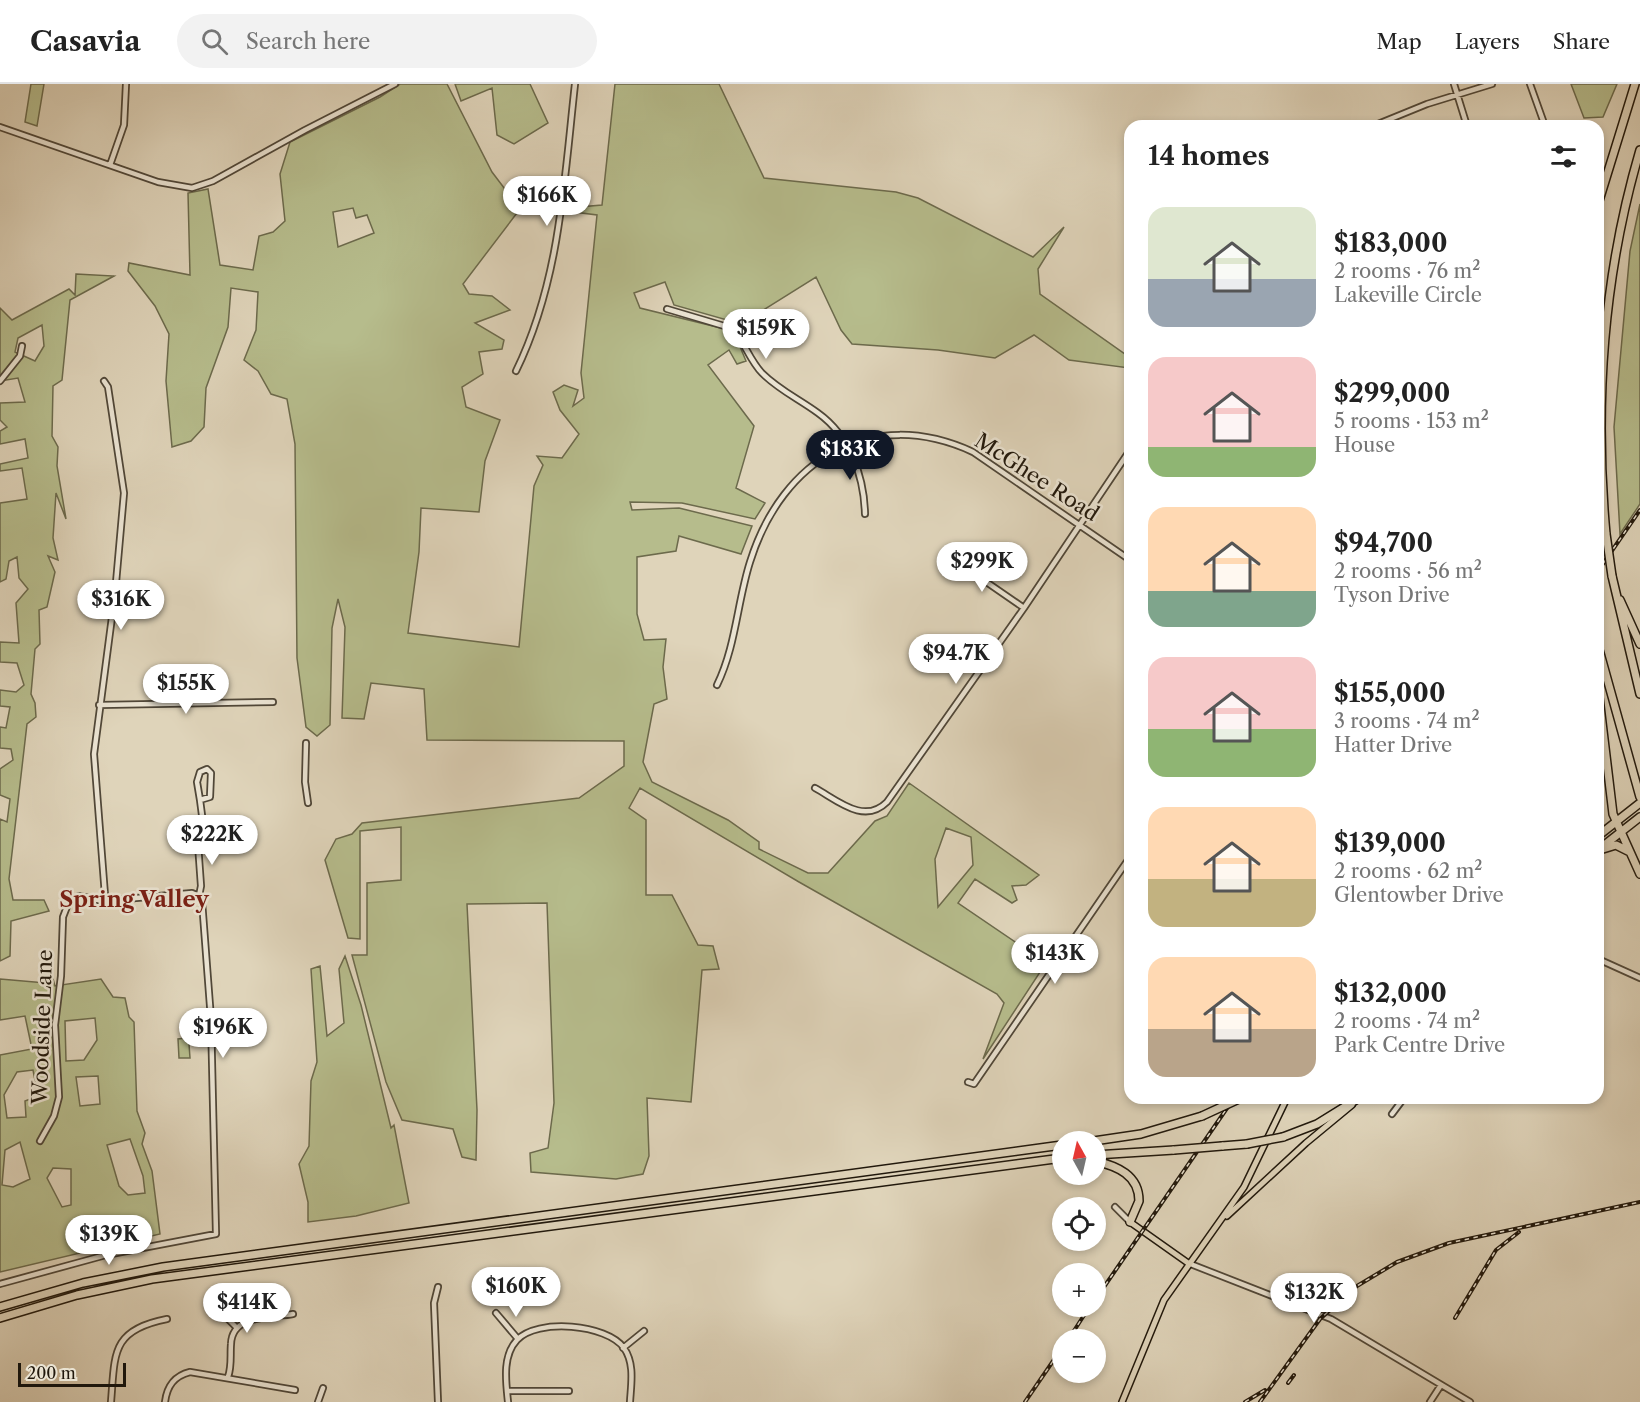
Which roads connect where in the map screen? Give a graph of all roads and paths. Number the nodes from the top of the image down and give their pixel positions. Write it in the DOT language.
graph roads {
  1 [pos="126,84"];
  2 [pos="395,84"];
  3 [pos="575,84"];
  4 [pos="1454,84"];
  5 [pos="1492,84"];
  6 [pos="1530,84"];
  7 [pos="1635,84"];
  8 [pos="1457,97"];
  9 [pos="1388,120"];
  10 [pos="1465,120"];
  11 [pos="1543,120"];
  12 [pos="0,127"];
  13 [pos="1640,150"];
  14 [pos="110,165"];
  15 [pos="1604,185"];
  16 [pos="667,309"];
  17 [pos="1604,340"];
  18 [pos="22,346"];
  19 [pos="516,371"];
  20 [pos="0,381"];
  21 [pos="104,381"];
  22 [pos="847,445"];
  23 [pos="1124,459"];
  24 [pos="1604,501"];
  25 [pos="865,514"];
  26 [pos="1078,524"];
  27 [pos="1124,556"];
  28 [pos="953,559"];
  29 [pos="1612,576"];
  30 [pos="1024,608"];
  31 [pos="1640,644"];
  32 [pos="1604,668"];
  33 [pos="717,685"];
  34 [pos="1640,694"];
  35 [pos="273,702"];
  36 [pos="99,705"];
  37 [pos="1604,742"];
  38 [pos="306,743"];
  39 [pos="815,788"];
  40 [pos="1640,797"];
  41 [pos="200,800"];
  42 [pos="308,803"];
  43 [pos="1640,803"];
  44 [pos="1611,804"];
  45 [pos="1640,818"];
  46 [pos="1615,822"];
  47 [pos="1604,826"];
  48 [pos="1604,830"];
  49 [pos="1619,833"];
  50 [pos="1604,846"];
  51 [pos="1604,849"];
  52 [pos="1629,853"];
  53 [pos="1124,866"];
  54 [pos="1640,874"];
  55 [pos="199,896"];
  56 [pos="111,900"];
  57 [pos="1604,962"];
  58 [pos="1640,978"];
  59 [pos="968,1082"];
  60 [pos="1228,1104"];
  61 [pos="1284,1104"];
  62 [pos="1350,1104"];
  63 [pos="1353,1104"];
  64 [pos="1400,1104"];
  65 [pos="1392,1114"];
  66 [pos="1106,1139"];
  67 [pos="40,1141"];
  68 [pos="1052,1146"];
  69 [pos="1106,1154"];
  70 [pos="1052,1160"];
  71 [pos="1106,1165"];
  72 [pos="1114,1206"];
  73 [pos="1130,1222"];
  74 [pos="1215,1228"];
  75 [pos="1188,1263"];
  76 [pos="0,1284"];
  77 [pos="438,1287"];
  78 [pos="0,1307"];
  79 [pos="219,1310"];
  80 [pos="496,1313"];
  81 [pos="293,1314"];
  82 [pos="0,1318"];
  83 [pos="166,1319"];
  84 [pos="237,1328"];
  85 [pos="644,1331"];
  86 [pos="518,1339"];
  87 [pos="623,1348"];
  88 [pos="228,1377"];
  89 [pos="1441,1385"];
  90 [pos="322,1388"];
  91 [pos="295,1390"];
  92 [pos="507,1391"];
  93 [pos="569,1391"];
  94 [pos="111,1402"];
  95 [pos="165,1402"];
  96 [pos="318,1402"];
  97 [pos="438,1402"];
  98 [pos="508,1402"];
  99 [pos="630,1402"];
  100 [pos="1122,1402"];
  101 [pos="1431,1402"];
  102 [pos="1470,1402"];
  1 -- 14 [label="street"];
  2 -- 14 [label="street"];
  3 -- 19 [label="street"];
  4 -- 8 [label="street"];
  5 -- 8 [label="street"];
  6 -- 11 [label="street"];
  7 -- 15 [label="highway"];
  8 -- 9 [label="street"];
  8 -- 10 [label="street"];
  12 -- 14 [label="street"];
  13 -- 17 [label="highway, bridge"];
  16 -- 22 [label="street"];
  18 -- 20 [label="street"];
  21 -- 36 [label="street"];
  22 -- 25 [label="street"];
  22 -- 26 [label="street, McGhee Road"];
  22 -- 33 [label="street, McGhee Road"];
  23 -- 26 [label="street"];
  24 -- 29 [label="highway, bridge"];
  26 -- 27 [label="street, McGhee Road"];
  26 -- 30 [label="street"];
  28 -- 30 [label="street"];
  29 -- 31 [label="highway"];
  29 -- 34 [label="highway"];
  30 -- 39 [label="street"];
  32 -- 40 [label="highway"];
  35 -- 36 [label="street"];
  36 -- 56 [label="street"];
  37 -- 44 [label="highway"];
  38 -- 42 [label="street"];
  41 -- 41 [label="street"];
  41 -- 55 [label="street"];
  43 -- 46 [label="highway"];
  44 -- 46 [label="highway"];
  44 -- 47 [label="highway"];
  45 -- 49 [label="highway"];
  46 -- 48 [label="highway"];
  46 -- 49 [label="highway"];
  49 -- 50 [label="highway"];
  49 -- 52 [label="highway"];
  51 -- 52 [label="highway"];
  52 -- 54 [label="highway"];
  53 -- 59 [label="street"];
  55 -- 56 [label="street, Woodside Lane"];
  55 -- 76 [label="street"];
  56 -- 67 [label="street, Woodside Lane"];
  57 -- 58 [label="street"];
  60 -- 66 [label="highway, bridge"];
  61 -- 74 [label="main road"];
  62 -- 69 [label="highway, bridge"];
  63 -- 74 [label="main road"];
  64 -- 65 [label="street"];
  68 -- 78 [label="highway"];
  70 -- 82 [label="highway"];
  71 -- 73 [label="highway"];
  72 -- 73 [label="street"];
  73 -- 75 [label="main road"];
  74 -- 75 [label="main road"];
  75 -- 89 [label="street"];
  75 -- 100 [label="main road"];
  77 -- 97 [label="street"];
  79 -- 84 [label="street"];
  80 -- 86 [label="street"];
  81 -- 84 [label="street"];
  83 -- 94 [label="street"];
  84 -- 88 [label="street"];
  85 -- 87 [label="street"];
  86 -- 87 [label="street"];
  86 -- 92 [label="street"];
  87 -- 99 [label="street"];
  88 -- 91 [label="street"];
  88 -- 95 [label="street"];
  89 -- 101 [label="street"];
  89 -- 102 [label="street"];
  90 -- 96 [label="street"];
  92 -- 93 [label="street"];
  92 -- 98 [label="street"];
}
